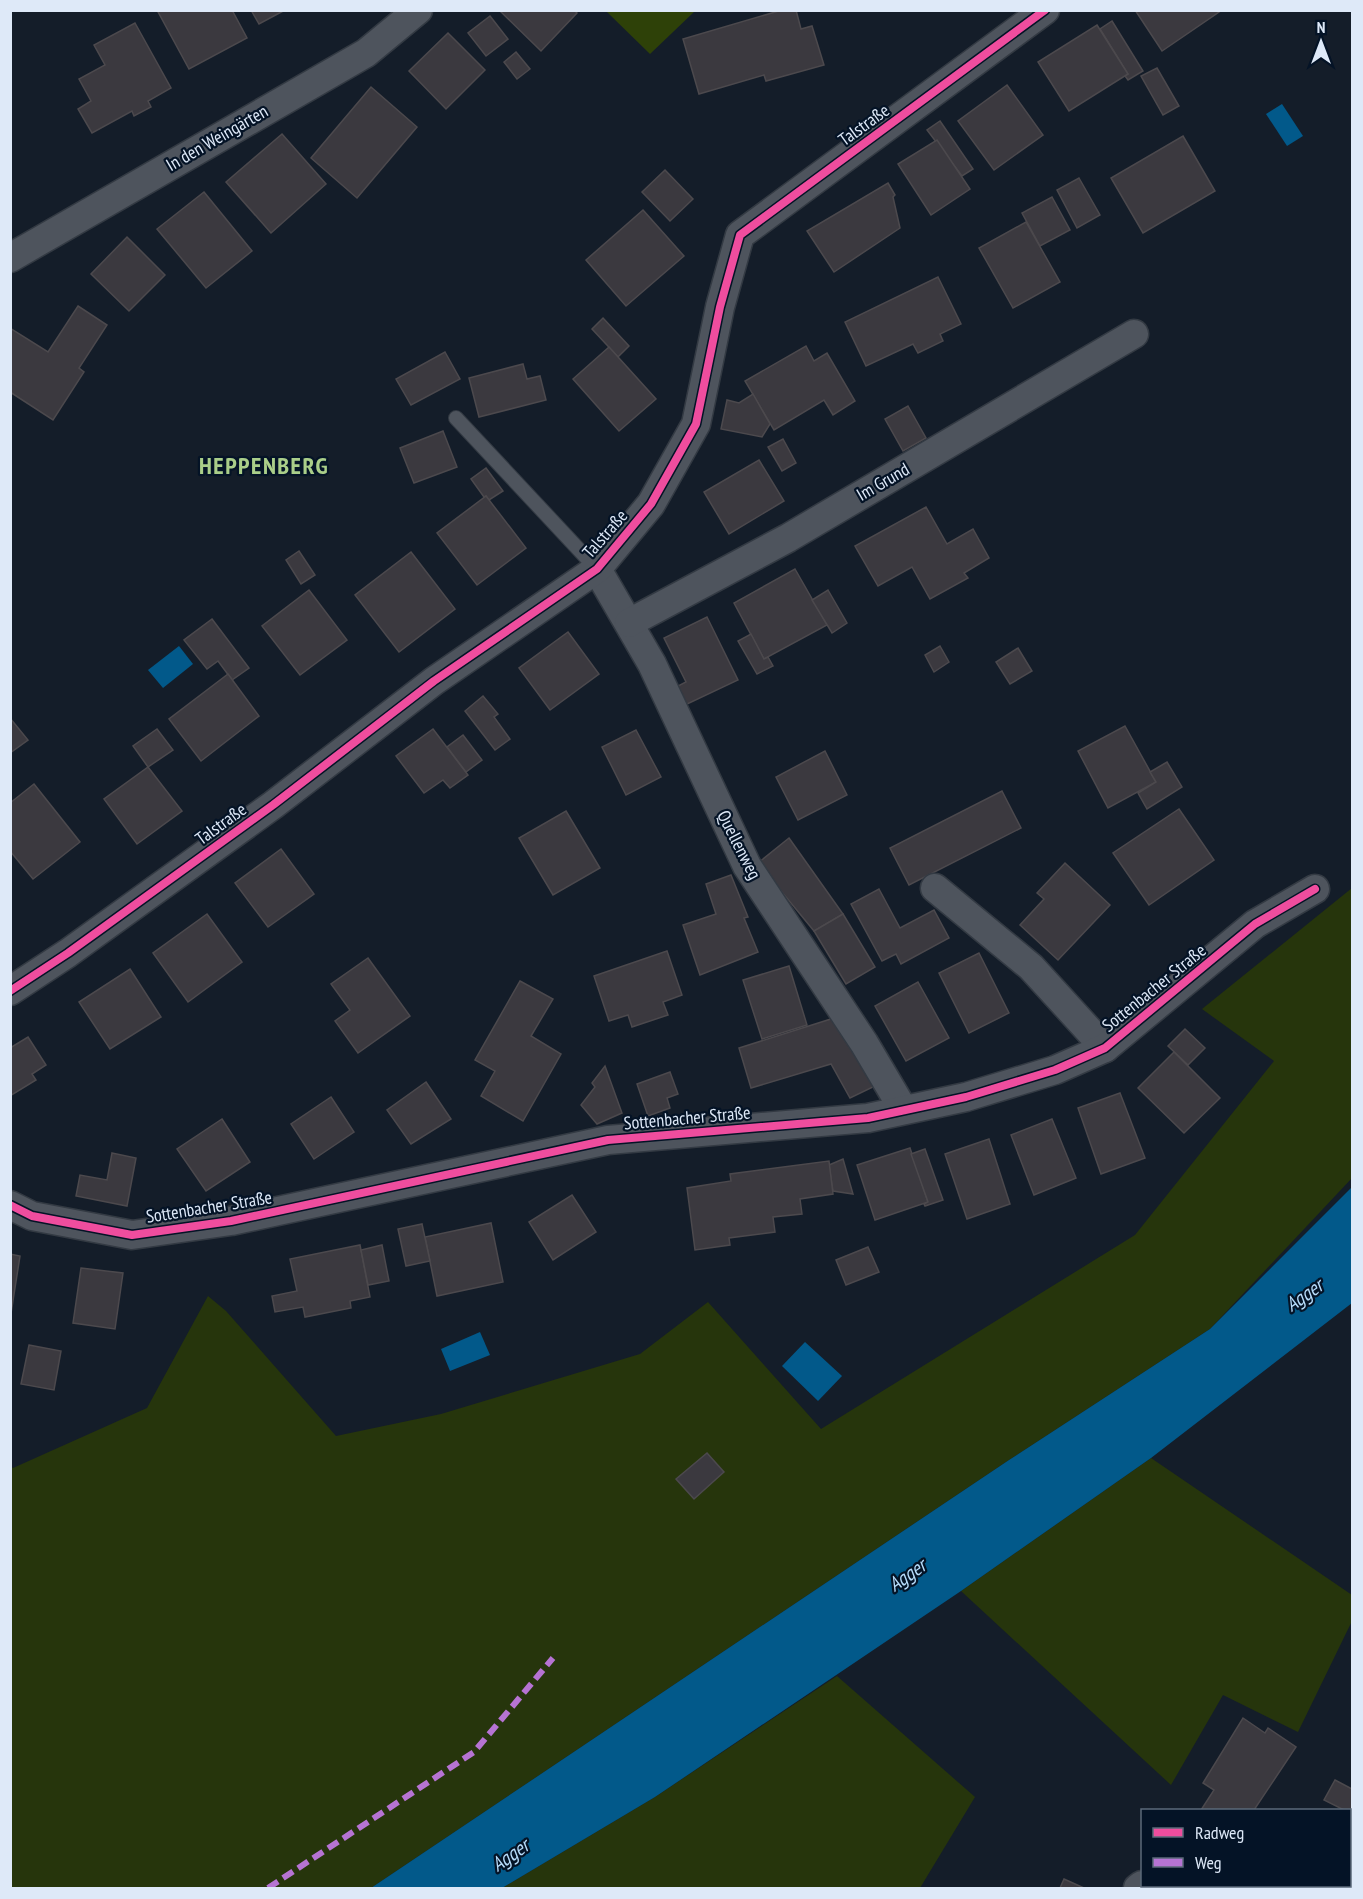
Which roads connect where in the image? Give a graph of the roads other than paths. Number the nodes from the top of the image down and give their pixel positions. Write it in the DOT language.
graph roads {
  1 [pos="418,10"];
  2 [pos="1046,10"];
  3 [pos="13,251"];
  4 [pos="1134,334"];
  5 [pos="456,418"];
  6 [pos="597,569"];
  7 [pos="629,623"];
  8 [pos="935,888"];
  9 [pos="1315,889"];
  10 [pos="10,991"];
  11 [pos="1105,1047"];
  12 [pos="903,1109"];
  13 [pos="10,1205"];
  1 -- 3 [label="street, In den Weingärten"];
  2 -- 6 [label="street, Talstraße"];
  4 -- 7 [label="street, Im Grund"];
  5 -- 6 [label="lane"];
  6 -- 7 [label="street, Quellenweg"];
  6 -- 10 [label="street, Talstraße"];
  7 -- 12 [label="street, Quellenweg"];
  8 -- 11 [label="street, Sottenbacher Straße"];
  9 -- 11 [label="street, Sottenbacher Straße"];
  11 -- 12 [label="street, Sottenbacher Straße"];
  12 -- 13 [label="street, Sottenbacher Straße"];
}
